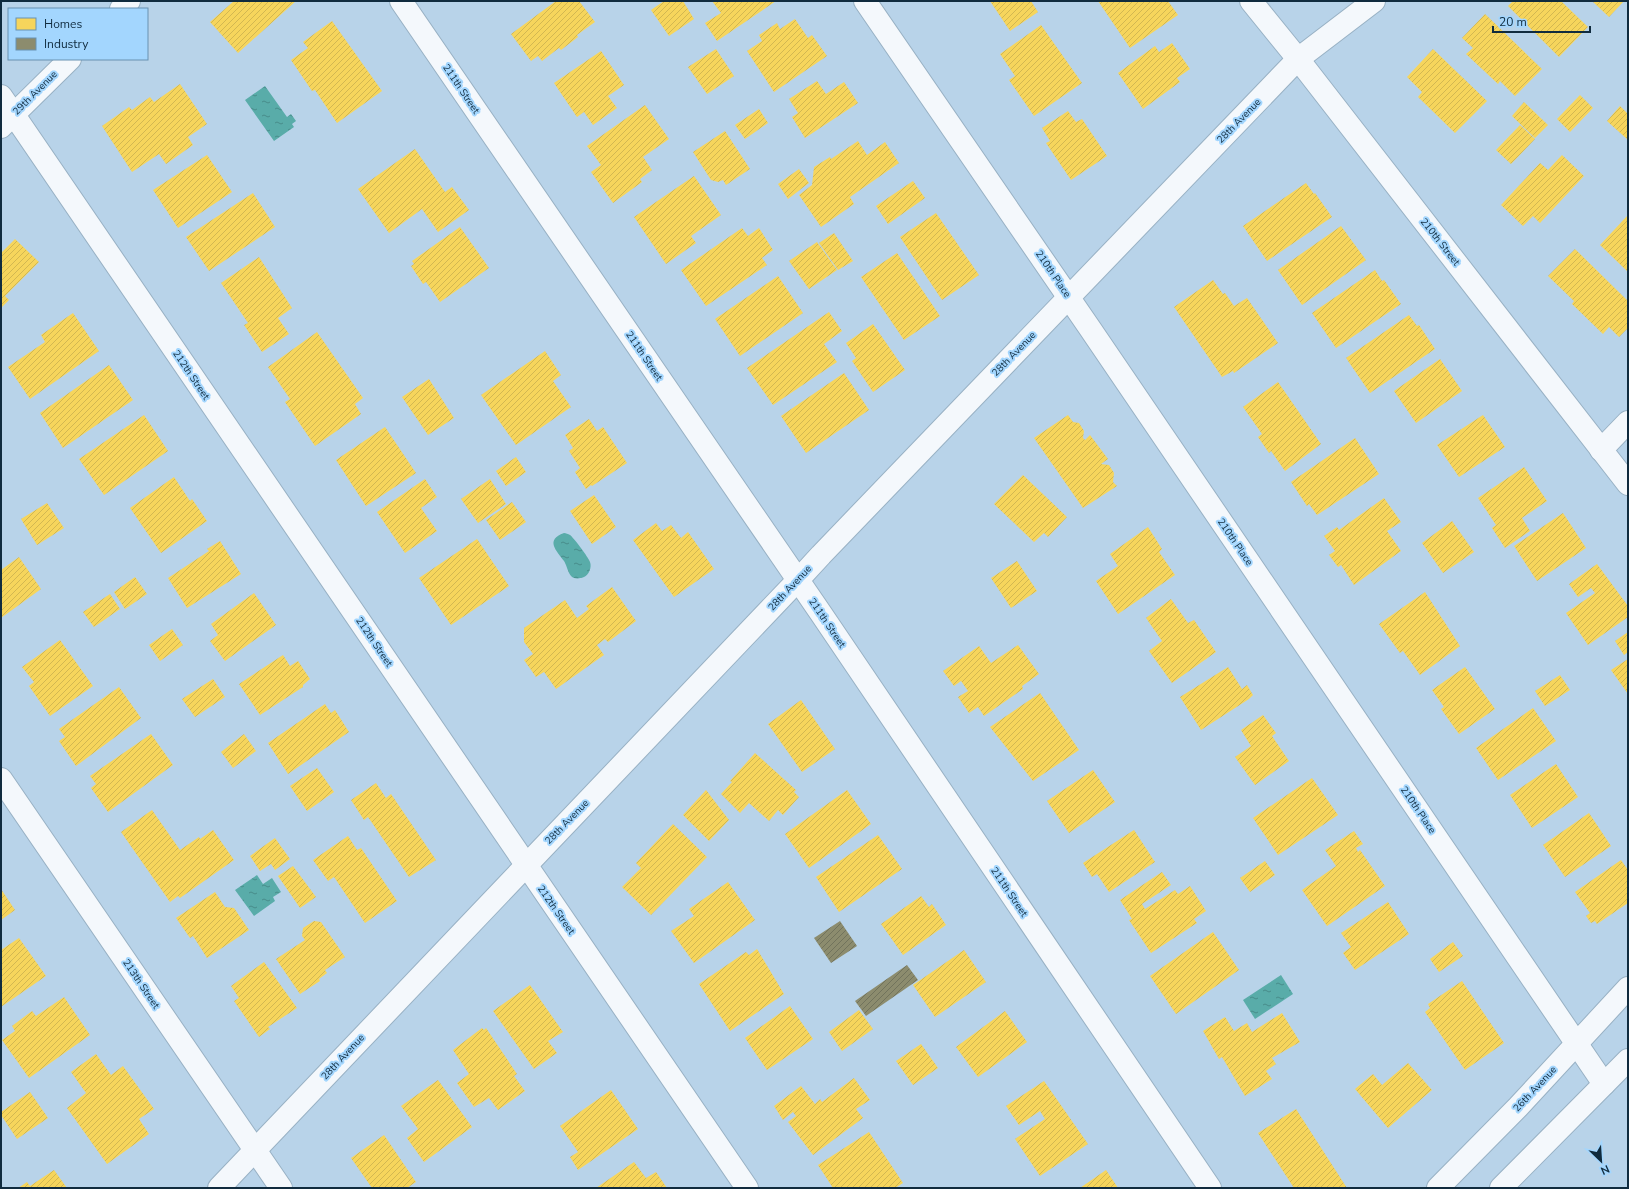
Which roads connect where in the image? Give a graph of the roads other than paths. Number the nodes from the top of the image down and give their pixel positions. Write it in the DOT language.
graph roads {
  1 [pos="129,1"];
  2 [pos="401,1"];
  3 [pos="865,1"];
  4 [pos="1251,1"];
  5 [pos="1374,1"];
  6 [pos="121,8"];
  7 [pos="1298,59"];
  8 [pos="69,60"];
  9 [pos="1,96"];
  10 [pos="7,121"];
  11 [pos="1069,297"];
  12 [pos="1628,422"];
  13 [pos="1601,450"];
  14 [pos="1628,484"];
  15 [pos="798,580"];
  16 [pos="1,779"];
  17 [pos="525,865"];
  18 [pos="1628,988"];
  19 [pos="1578,1044"];
  20 [pos="1628,1060"];
  21 [pos="1604,1084"];
  22 [pos="255,1150"];
  23 [pos="219,1188"];
  24 [pos="280,1188"];
  25 [pos="747,1188"];
  26 [pos="1210,1188"];
  27 [pos="1438,1188"];
  28 [pos="1501,1188"];
  1 -- 6 [label="street"];
  2 -- 15 [label="street, 211th Street"];
  3 -- 11 [label="street, 210th Place"];
  4 -- 7 [label="street, 210th Street"];
  5 -- 7 [label="street, 28th Avenue"];
  7 -- 11 [label="street, 28th Avenue"];
  7 -- 13 [label="street, 210th Street"];
  8 -- 10 [label="street, 29th Avenue"];
  9 -- 10 [label="street, 212th Street"];
  10 -- 17 [label="street, 212th Street"];
  11 -- 15 [label="street, 28th Avenue"];
  11 -- 19 [label="street, 210th Place"];
  12 -- 13 [label="street"];
  13 -- 14 [label="street, 210th Street"];
  15 -- 17 [label="street, 28th Avenue"];
  15 -- 26 [label="street, 211th Street"];
  16 -- 22 [label="street, 213th Street"];
  17 -- 22 [label="street, 28th Avenue"];
  17 -- 25 [label="street, 212th Street"];
  18 -- 19 [label="street, 26th Avenue"];
  19 -- 21 [label="street, 210th Place"];
  19 -- 27 [label="street, 26th Avenue"];
  20 -- 21 [label="street"];
  21 -- 28 [label="street"];
  22 -- 23 [label="street, 28th Avenue"];
  22 -- 24 [label="street, 213th Street"];
}
